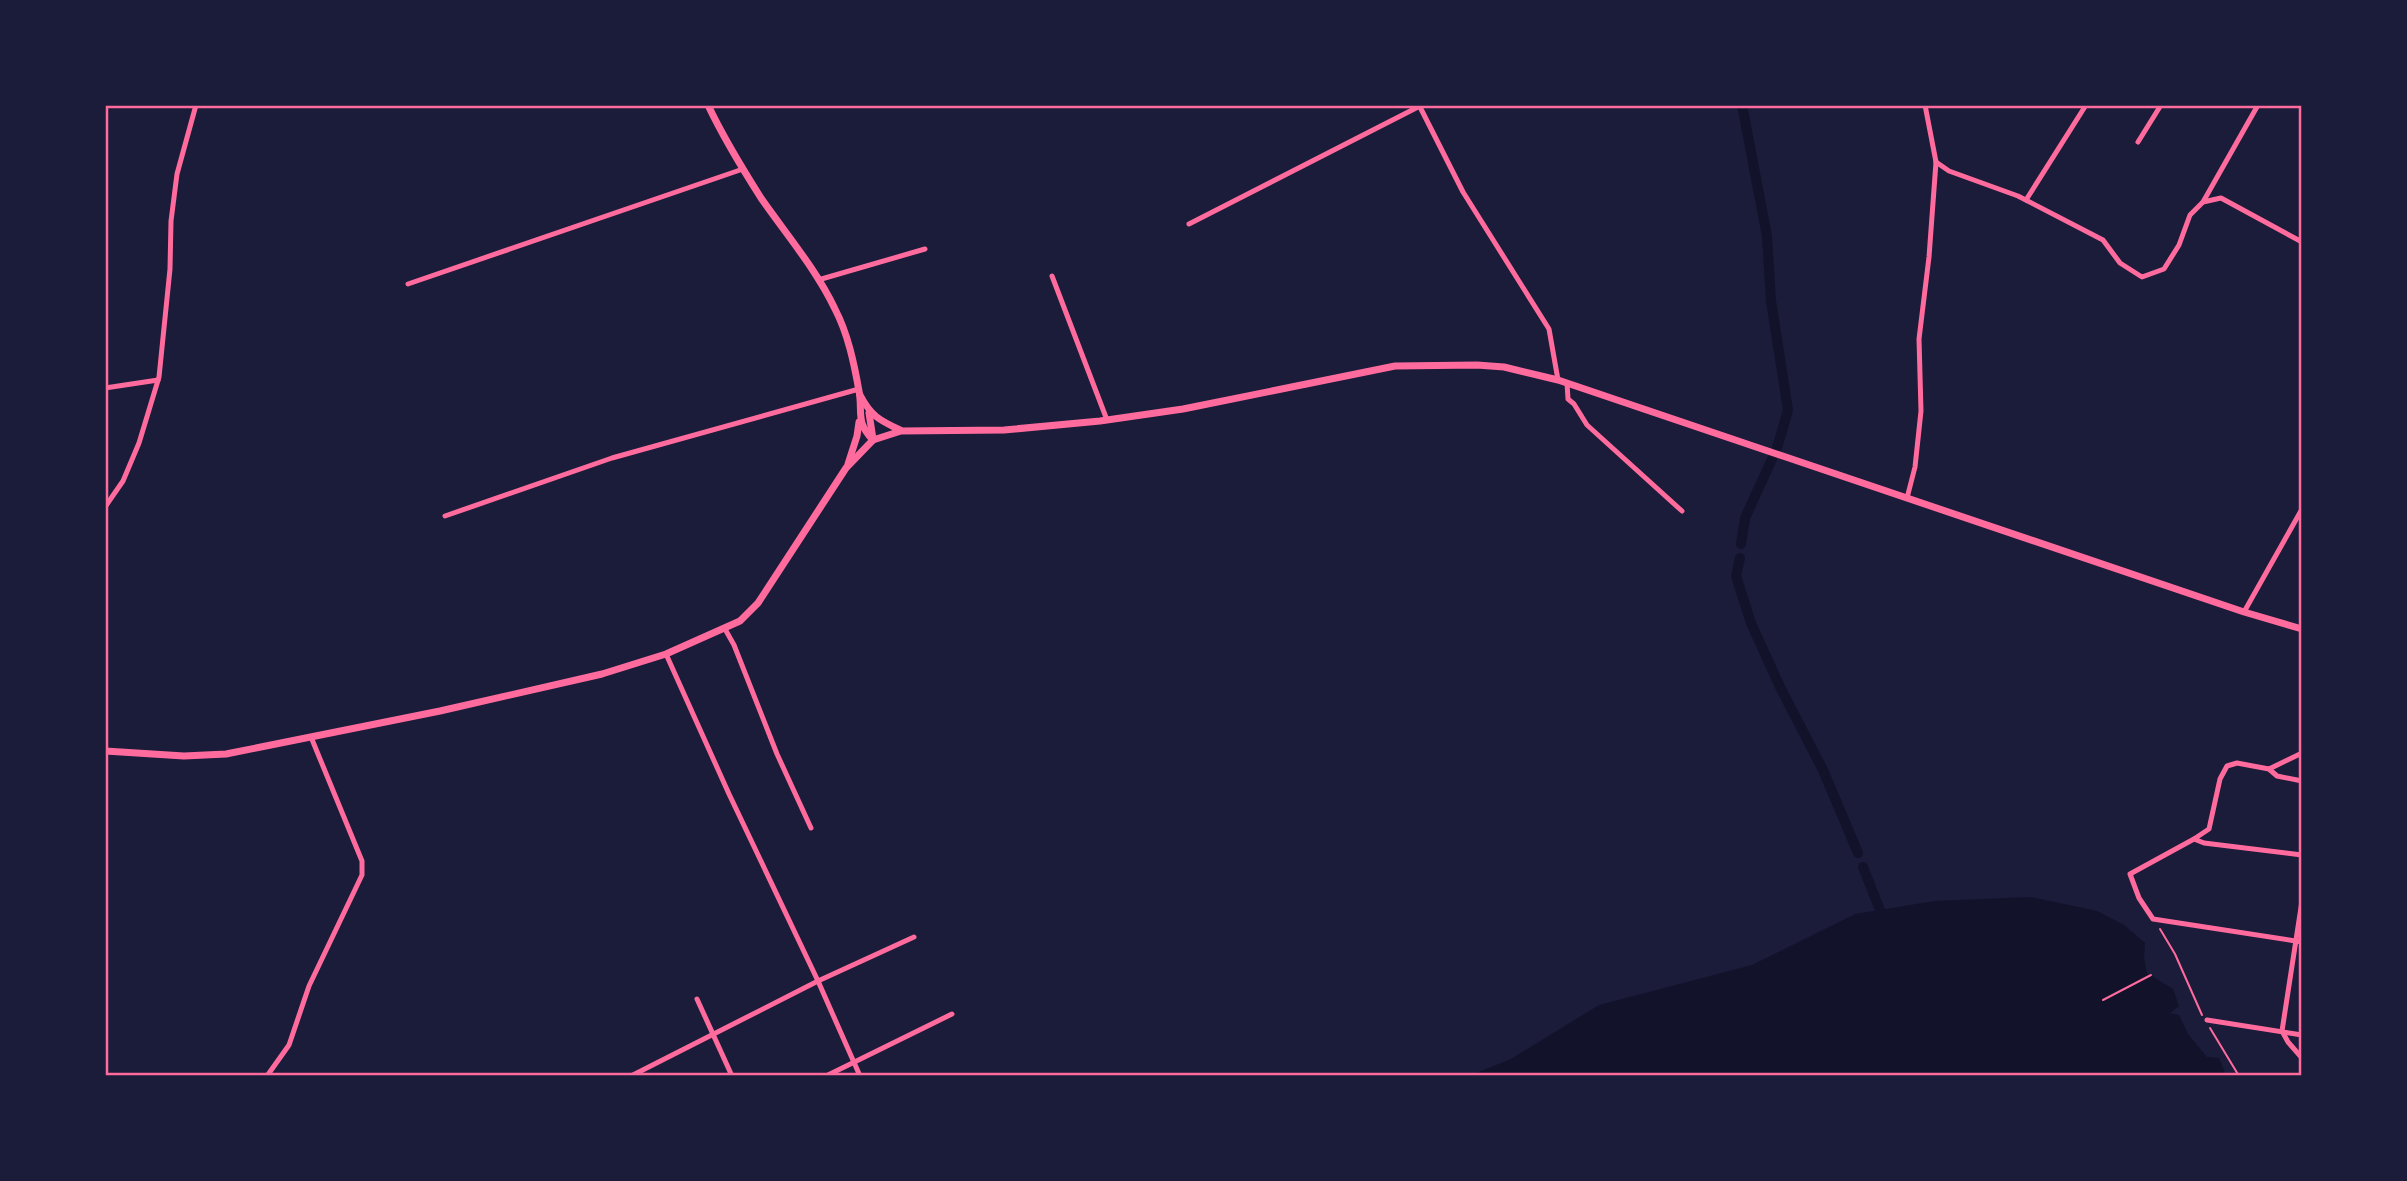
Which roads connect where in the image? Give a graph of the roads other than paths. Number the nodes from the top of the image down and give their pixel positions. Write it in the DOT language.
graph roads {
  1 [pos="196,105"];
  2 [pos="708,105"];
  3 [pos="1925,105"];
  4 [pos="2086,105"];
  5 [pos="2161,105"];
  6 [pos="2258,105"];
  7 [pos="1420,106"];
  8 [pos="2138,142"];
  9 [pos="1936,162"];
  10 [pos="743,169"];
  11 [pos="2026,200"];
  12 [pos="2203,202"];
  13 [pos="1189,224"];
  14 [pos="2302,242"];
  15 [pos="925,249"];
  16 [pos="1052,276"];
  17 [pos="818,280"];
  18 [pos="408,284"];
  19 [pos="158,380"];
  20 [pos="1558,380"];
  21 [pos="1567,383"];
  22 [pos="105,388"];
  23 [pos="859,392"];
  24 [pos="869,412"];
  25 [pos="859,418"];
  26 [pos="1107,420"];
  27 [pos="901,430"];
  28 [pos="873,440"];
  29 [pos="846,468"];
  30 [pos="1907,498"];
  31 [pos="105,507"];
  32 [pos="2302,509"];
  33 [pos="1682,511"];
  34 [pos="446,516"];
  35 [pos="2244,612"];
  36 [pos="725,629"];
  37 [pos="2302,629"];
  38 [pos="666,654"];
  39 [pos="311,737"];
  40 [pos="105,751"];
  41 [pos="2302,753"];
  42 [pos="2269,769"];
  43 [pos="2302,781"];
  44 [pos="811,828"];
  45 [pos="2194,839"];
  46 [pos="2302,855"];
  47 [pos="2302,901"];
  48 [pos="914,937"];
  49 [pos="2299,942"];
  50 [pos="818,981"];
  51 [pos="696,999"];
  52 [pos="952,1014"];
  53 [pos="2207,1020"];
  54 [pos="2282,1031"];
  55 [pos="713,1035"];
  56 [pos="2302,1035"];
  57 [pos="2302,1058"];
  58 [pos="853,1062"];
  59 [pos="267,1076"];
  60 [pos="631,1076"];
  61 [pos="732,1076"];
  62 [pos="826,1076"];
  63 [pos="860,1076"];
  1 -- 19 [label="street"];
  2 -- 10 [label="main road"];
  3 -- 9 [label="street"];
  4 -- 11 [label="street"];
  5 -- 8 [label="street"];
  6 -- 12 [label="street"];
  7 -- 13 [label="street"];
  7 -- 20 [label="street"];
  9 -- 11 [label="street"];
  9 -- 30 [label="street"];
  10 -- 17 [label="main road"];
  10 -- 18 [label="street"];
  11 -- 12 [label="street"];
  12 -- 14 [label="street"];
  15 -- 17 [label="street"];
  16 -- 26 [label="street"];
  17 -- 23 [label="main road"];
  19 -- 22 [label="street"];
  19 -- 31 [label="street"];
  20 -- 21 [label="main road"];
  20 -- 26 [label="main road"];
  21 -- 30 [label="main road"];
  21 -- 33 [label="street"];
  23 -- 24 [label="main road"];
  23 -- 25 [label="main road"];
  23 -- 34 [label="street"];
  24 -- 27 [label="main road"];
  24 -- 28 [label="main road"];
  25 -- 28 [label="main road"];
  25 -- 29 [label="main road"];
  26 -- 27 [label="main road"];
  27 -- 28 [label="main road"];
  28 -- 29 [label="main road"];
  29 -- 36 [label="main road"];
  30 -- 35 [label="main road"];
  32 -- 35 [label="street"];
  35 -- 37 [label="main road"];
  36 -- 38 [label="main road"];
  36 -- 44 [label="street"];
  38 -- 39 [label="main road"];
  38 -- 50 [label="street"];
  39 -- 40 [label="main road"];
  39 -- 59 [label="street"];
  41 -- 42 [label="street"];
  42 -- 43 [label="street"];
  42 -- 45 [label="street"];
  45 -- 46 [label="street"];
  45 -- 49 [label="street"];
  47 -- 49 [label="street"];
  48 -- 50 [label="street"];
  49 -- 54 [label="street"];
  50 -- 55 [label="street"];
  50 -- 58 [label="street"];
  51 -- 55 [label="street"];
  52 -- 58 [label="street"];
  53 -- 54 [label="street"];
  54 -- 56 [label="street"];
  54 -- 57 [label="street"];
  55 -- 60 [label="street"];
  55 -- 61 [label="street"];
  58 -- 62 [label="street"];
  58 -- 63 [label="street"];
}
